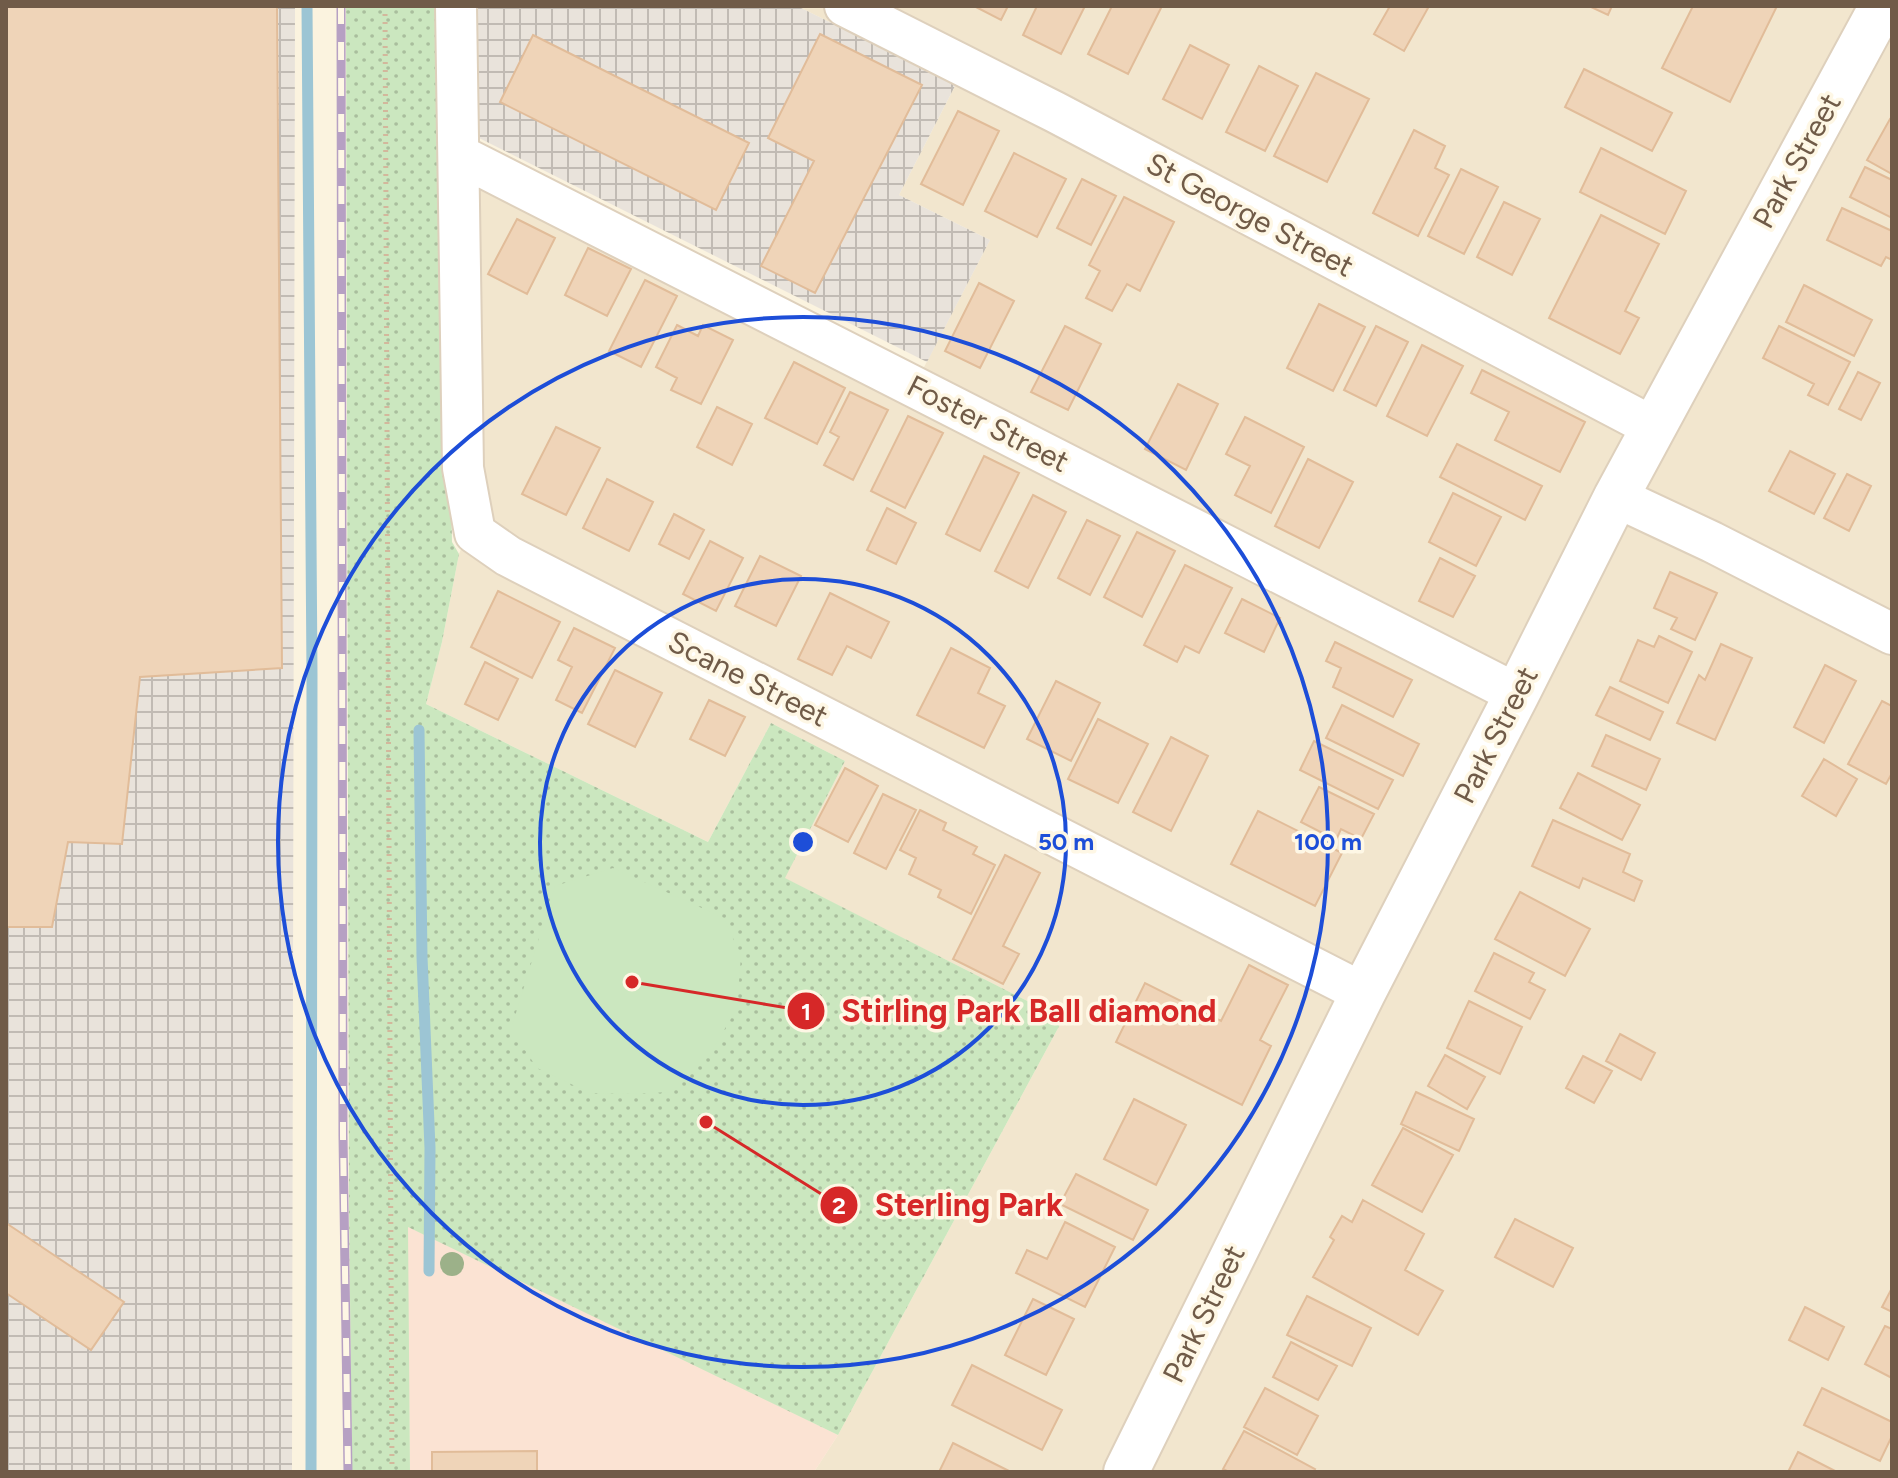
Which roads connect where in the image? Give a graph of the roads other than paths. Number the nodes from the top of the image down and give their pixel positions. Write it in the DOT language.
graph roads {
  1 [pos="456,6"];
  2 [pos="845,6"];
  3 [pos="1882,6"];
  4 [pos="459,155"];
  5 [pos="1653,427"];
  6 [pos="1616,497"];
  7 [pos="1892,634"];
  8 [pos="1517,694"];
  9 [pos="1363,993"];
  10 [pos="1126,1472"];
  1 -- 4 [label="street"];
  2 -- 5 [label="street, St George Street"];
  3 -- 5 [label="street, Park Street"];
  4 -- 8 [label="street, Foster Street"];
  4 -- 9 [label="street, Scane Street"];
  5 -- 6 [label="street, Park Street"];
  6 -- 7 [label="street"];
  6 -- 8 [label="street, Park Street"];
  8 -- 9 [label="street, Park Street"];
  9 -- 10 [label="street, Park Street"];
}
